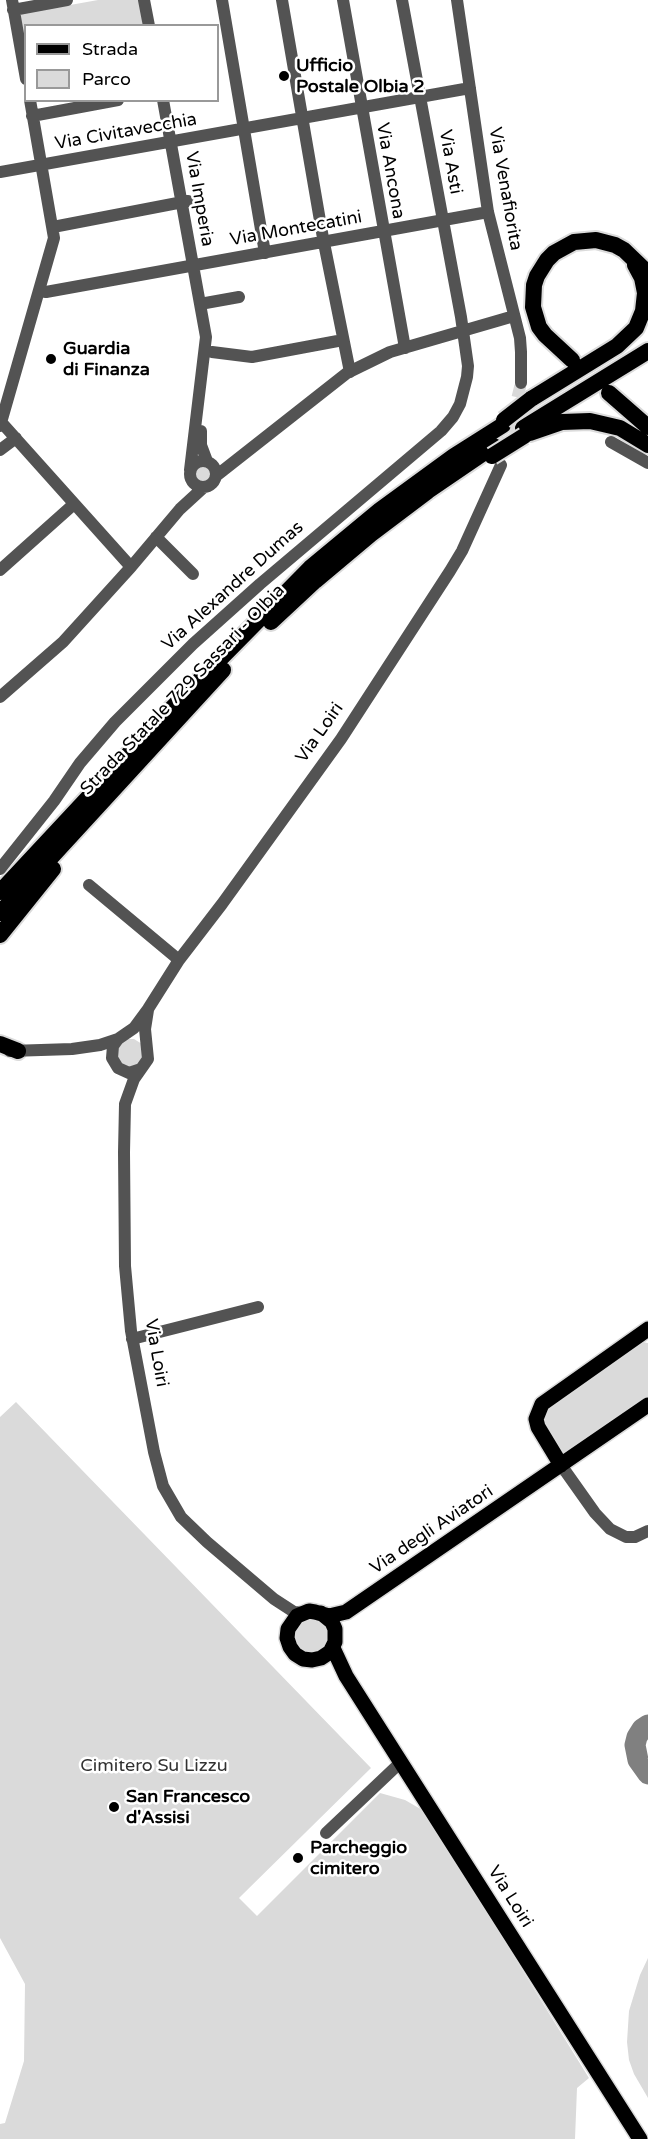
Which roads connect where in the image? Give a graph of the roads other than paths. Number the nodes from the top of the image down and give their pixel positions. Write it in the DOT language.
graph roads {
  1 [pos="67,0"];
  2 [pos="144,0"];
  3 [pos="151,0"];
  4 [pos="222,0"];
  5 [pos="282,0"];
  6 [pos="343,0"];
  7 [pos="402,0"];
  8 [pos="457,0"];
  9 [pos="12,5"];
  10 [pos="149,24"];
  11 [pos="156,24"];
  12 [pos="24,63"];
  13 [pos="470,88"];
  14 [pos="420,96"];
  15 [pos="30,102"];
  16 [pos="107,102"];
  17 [pos="164,102"];
  18 [pos="170,102"];
  19 [pos="361,108"];
  20 [pos="32,116"];
  21 [pos="302,118"];
  22 [pos="243,129"];
  23 [pos="175,141"];
  24 [pos="40,165"];
  25 [pos="0,172"];
  26 [pos="184,202"];
  27 [pos="488,213"];
  28 [pos="443,221"];
  29 [pos="53,226"];
  30 [pos="383,231"];
  31 [pos="324,242"];
  32 [pos="265,253"];
  33 [pos="631,256"];
  34 [pos="196,265"];
  35 [pos="648,273"];
  36 [pos="40,291"];
  37 [pos="239,297"];
  38 [pos="203,303"];
  39 [pos="514,316"];
  40 [pos="462,331"];
  41 [pos="648,335"];
  42 [pos="344,340"];
  43 [pos="405,348"];
  44 [pos="648,351"];
  45 [pos="212,352"];
  46 [pos="572,360"];
  47 [pos="350,372"];
  48 [pos="520,383"];
  49 [pos="609,393"];
  50 [pos="530,404"];
  51 [pos="1,424"];
  52 [pos="648,427"];
  53 [pos="524,432"];
  54 [pos="16,438"];
  55 [pos="610,442"];
  56 [pos="648,444"];
  57 [pos="0,450"];
  58 [pos="491,452"];
  59 [pos="243,457"];
  60 [pos="209,462"];
  61 [pos="648,463"];
  62 [pos="190,473"];
  63 [pos="216,476"];
  64 [pos="204,487"];
  65 [pos="74,504"];
  66 [pos="180,509"];
  67 [pos="156,537"];
  68 [pos="131,567"];
  69 [pos="0,570"];
  70 [pos="193,574"];
  71 [pos="0,679"];
  72 [pos="4,693"];
  73 [pos="132,770"];
  74 [pos="0,869"];
  75 [pos="89,885"];
  76 [pos="0,892"];
  77 [pos="0,913"];
  78 [pos="0,935"];
  79 [pos="179,960"];
  80 [pos="148,1009"];
  81 [pos="119,1039"];
  82 [pos="0,1044"];
  83 [pos="147,1046"];
  84 [pos="72,1049"];
  85 [pos="0,1051"];
  86 [pos="18,1051"];
  87 [pos="116,1066"];
  88 [pos="141,1069"];
  89 [pos="125,1104"];
  90 [pos="258,1307"];
  91 [pos="644,1335"];
  92 [pos="132,1339"];
  93 [pos="648,1405"];
  94 [pos="561,1465"];
  95 [pos="648,1531"];
  96 [pos="274,1599"];
  97 [pos="346,1612"];
  98 [pos="303,1613"];
  99 [pos="321,1613"];
  100 [pos="288,1629"];
  101 [pos="335,1629"];
  102 [pos="327,1653"];
  103 [pos="401,1762"];
  104 [pos="326,1833"];
  105 [pos="640,2139"];
  1 -- 9 [label="street"];
  2 -- 10 [label="street"];
  3 -- 11 [label="street"];
  4 -- 22 [label="street"];
  5 -- 21 [label="street"];
  6 -- 19 [label="street, Via Ancona"];
  7 -- 14 [label="street, Via Asti"];
  8 -- 13 [label="street, Via Venafiorita"];
  9 -- 12 [label="street"];
  13 -- 14 [label="street, Via Civitavecchia"];
  13 -- 27 [label="street, Via Venafiorita"];
  14 -- 19 [label="street, Via Civitavecchia"];
  14 -- 28 [label="street, Via Asti"];
  15 -- 20 [label="street"];
  16 -- 20 [label="street"];
  17 -- 23 [label="street, Via Imperia"];
  18 -- 23 [label="street, Via Imperia"];
  19 -- 21 [label="street, Via Civitavecchia"];
  19 -- 30 [label="street, Via Ancona"];
  20 -- 24 [label="street"];
  21 -- 22 [label="street, Via Civitavecchia"];
  21 -- 31 [label="street"];
  22 -- 23 [label="street, Via Civitavecchia"];
  22 -- 32 [label="street"];
  23 -- 24 [label="street, Via Civitavecchia"];
  23 -- 26 [label="street, Via Imperia"];
  24 -- 25 [label="street, Via Civitavecchia"];
  24 -- 29 [label="street"];
  26 -- 29 [label="street"];
  26 -- 34 [label="street, Via Imperia"];
  27 -- 28 [label="street, Via Montecatini"];
  27 -- 39 [label="street, Via Venafiorita"];
  28 -- 30 [label="street, Via Montecatini"];
  28 -- 40 [label="street, Via Asti"];
  29 -- 36 [label="street"];
  30 -- 31 [label="street, Via Montecatini"];
  30 -- 43 [label="street, Via Ancona"];
  31 -- 32 [label="street, Via Montecatini"];
  31 -- 42 [label="street"];
  32 -- 34 [label="street, Via Montecatini"];
  33 -- 35 [label="highway"];
  33 -- 46 [label="highway"];
  33 -- 50 [label="highway"];
  34 -- 36 [label="street, Via Montecatini"];
  34 -- 38 [label="street, Via Imperia"];
  36 -- 51 [label="street"];
  37 -- 38 [label="street"];
  38 -- 45 [label="street, Via Imperia"];
  38 -- 62 [label="street, Via Imperia"];
  39 -- 40 [label="street"];
  39 -- 48 [label="street, Via Venafiorita"];
  40 -- 43 [label="street"];
  40 -- 74 [label="street, Via Alexandre Dumas"];
  41 -- 50 [label="highway"];
  42 -- 45 [label="street"];
  42 -- 47 [label="street"];
  43 -- 47 [label="street"];
  44 -- 53 [label="highway, Strada Statale 729 Sassari - Olbia"];
  45 -- 60 [label="street, Via Imperia"];
  47 -- 59 [label="street"];
  49 -- 52 [label="highway"];
  50 -- 58 [label="highway, bridge"];
  51 -- 54 [label="street"];
  53 -- 56 [label="highway"];
  53 -- 58 [label="highway, Strada Statale 729 Sassari - Olbia"];
  54 -- 57 [label="street"];
  54 -- 65 [label="street"];
  55 -- 61 [label="street"];
  58 -- 73 [label="highway, Strada Statale 729 Sassari - Olbia"];
  58 -- 76 [label="highway, Strada Statale 729 Sassari - Olbia"];
  58 -- 79 [label="street, Via Loiri"];
  59 -- 60 [label="street"];
  59 -- 63 [label="street"];
  60 -- 62 [label="street"];
  60 -- 63 [label="street"];
  62 -- 64 [label="street"];
  62 -- 66 [label="street, Via Imperia"];
  63 -- 64 [label="street"];
  64 -- 66 [label="street"];
  65 -- 68 [label="street"];
  65 -- 69 [label="street"];
  66 -- 67 [label="street"];
  67 -- 68 [label="street"];
  67 -- 70 [label="street"];
  68 -- 72 [label="street"];
  71 -- 72 [label="street"];
  73 -- 77 [label="highway, Strada Statale 729 Sassari - Olbia"];
  73 -- 78 [label="highway"];
  75 -- 79 [label="street"];
  79 -- 80 [label="street, Via Loiri"];
  80 -- 81 [label="street, Via Loiri"];
  80 -- 83 [label="street, Via Loiri"];
  81 -- 83 [label="street"];
  81 -- 84 [label="street"];
  81 -- 87 [label="street"];
  82 -- 86 [label="highway"];
  83 -- 88 [label="street"];
  84 -- 86 [label="street"];
  84 -- 87 [label="street"];
  85 -- 86 [label="street"];
  87 -- 88 [label="street"];
  87 -- 89 [label="street"];
  88 -- 89 [label="street, Via Loiri"];
  89 -- 92 [label="street, Via Loiri"];
  90 -- 92 [label="street"];
  91 -- 94 [label="main road"];
  92 -- 96 [label="street, Via Loiri"];
  93 -- 94 [label="main road, Via degli Aviatori"];
  94 -- 95 [label="street"];
  94 -- 97 [label="main road, Via degli Aviatori"];
  96 -- 98 [label="street, Via Loiri"];
  96 -- 100 [label="street, Via Loiri"];
  97 -- 99 [label="main road"];
  97 -- 101 [label="main road"];
  98 -- 99 [label="main road"];
  98 -- 100 [label="main road"];
  99 -- 101 [label="main road"];
  100 -- 102 [label="main road"];
  101 -- 102 [label="main road"];
  102 -- 103 [label="main road, Via Loiri"];
  103 -- 104 [label="street"];
  103 -- 105 [label="main road, Via Loiri"];
}
